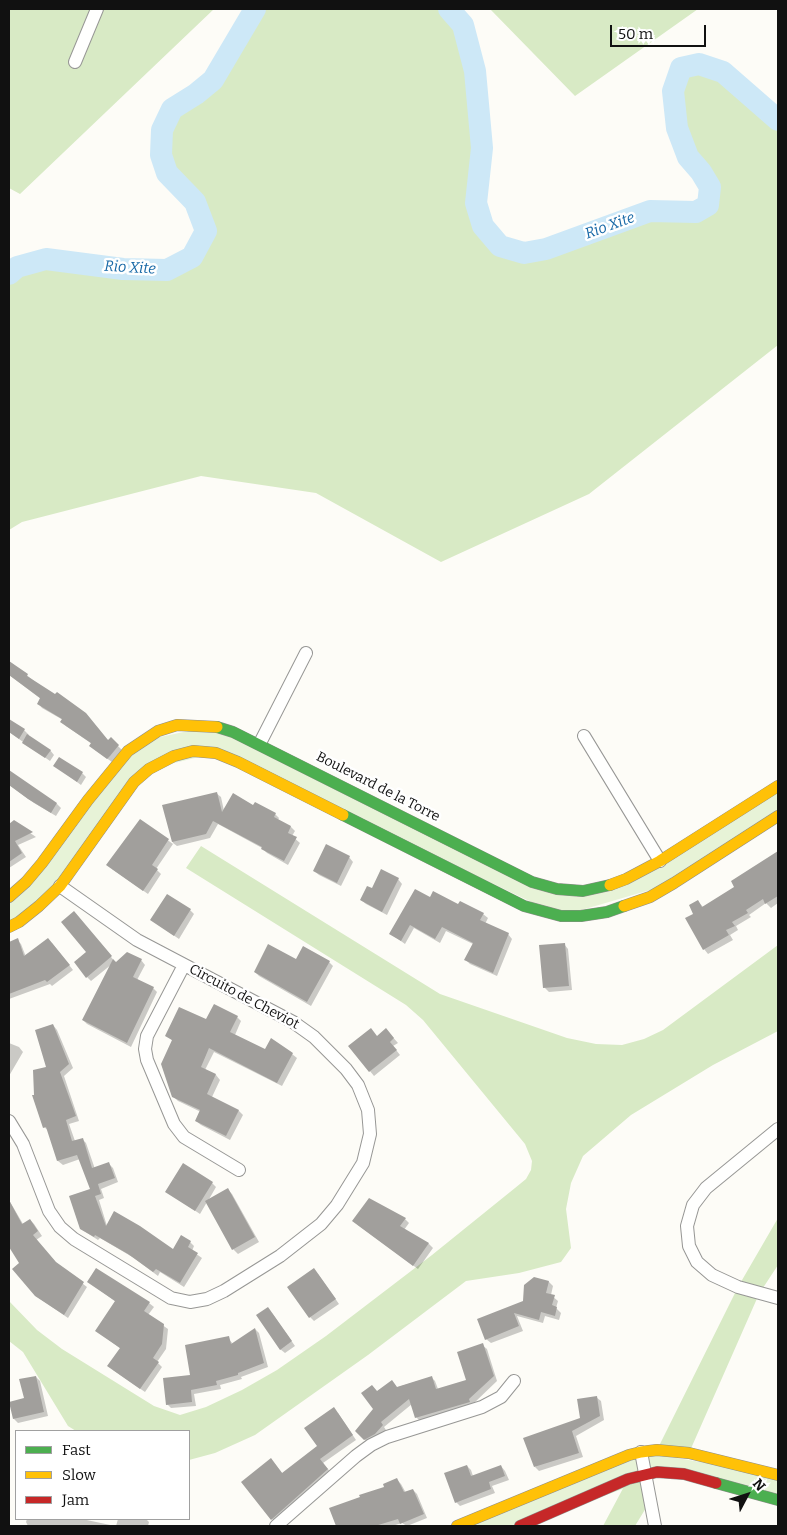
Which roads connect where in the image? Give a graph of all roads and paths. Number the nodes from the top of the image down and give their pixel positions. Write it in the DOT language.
graph roads {
  1 [pos="97,9"];
  2 [pos="75,62"];
  3 [pos="306,653"];
  4 [pos="584,736"];
  5 [pos="260,744"];
  6 [pos="778,786"];
  7 [pos="778,816"];
  8 [pos="660,861"];
  9 [pos="60,886"];
  10 [pos="9,897"];
  11 [pos="9,927"];
  12 [pos="184,965"];
  13 [pos="9,1121"];
  14 [pos="778,1129"];
  15 [pos="239,1170"];
  16 [pos="778,1298"];
  17 [pos="514,1381"];
  18 [pos="641,1452"];
  19 [pos="644,1474"];
  20 [pos="778,1474"];
  21 [pos="778,1500"];
  22 [pos="276,1526"];
  23 [pos="457,1526"];
  24 [pos="520,1526"];
  25 [pos="655,1526"];
  1 -- 2 [label="street"];
  3 -- 5 [label="street"];
  4 -- 8 [label="street"];
  5 -- 8 [label="street, Boulevard de la Torre"];
  5 -- 10 [label="street, Boulevard de la Torre"];
  6 -- 8 [label="street, Boulevard de la Torre"];
  7 -- 9 [label="street"];
  9 -- 11 [label="street"];
  9 -- 12 [label="street, Circuito de Cheviot"];
  12 -- 13 [label="street, Circuito de Cheviot"];
  12 -- 15 [label="street"];
  14 -- 16 [label="street"];
  17 -- 22 [label="street"];
  18 -- 19 [label="street"];
  18 -- 20 [label="street"];
  18 -- 23 [label="street"];
  19 -- 21 [label="street"];
  19 -- 24 [label="street"];
  19 -- 25 [label="street"];
}
